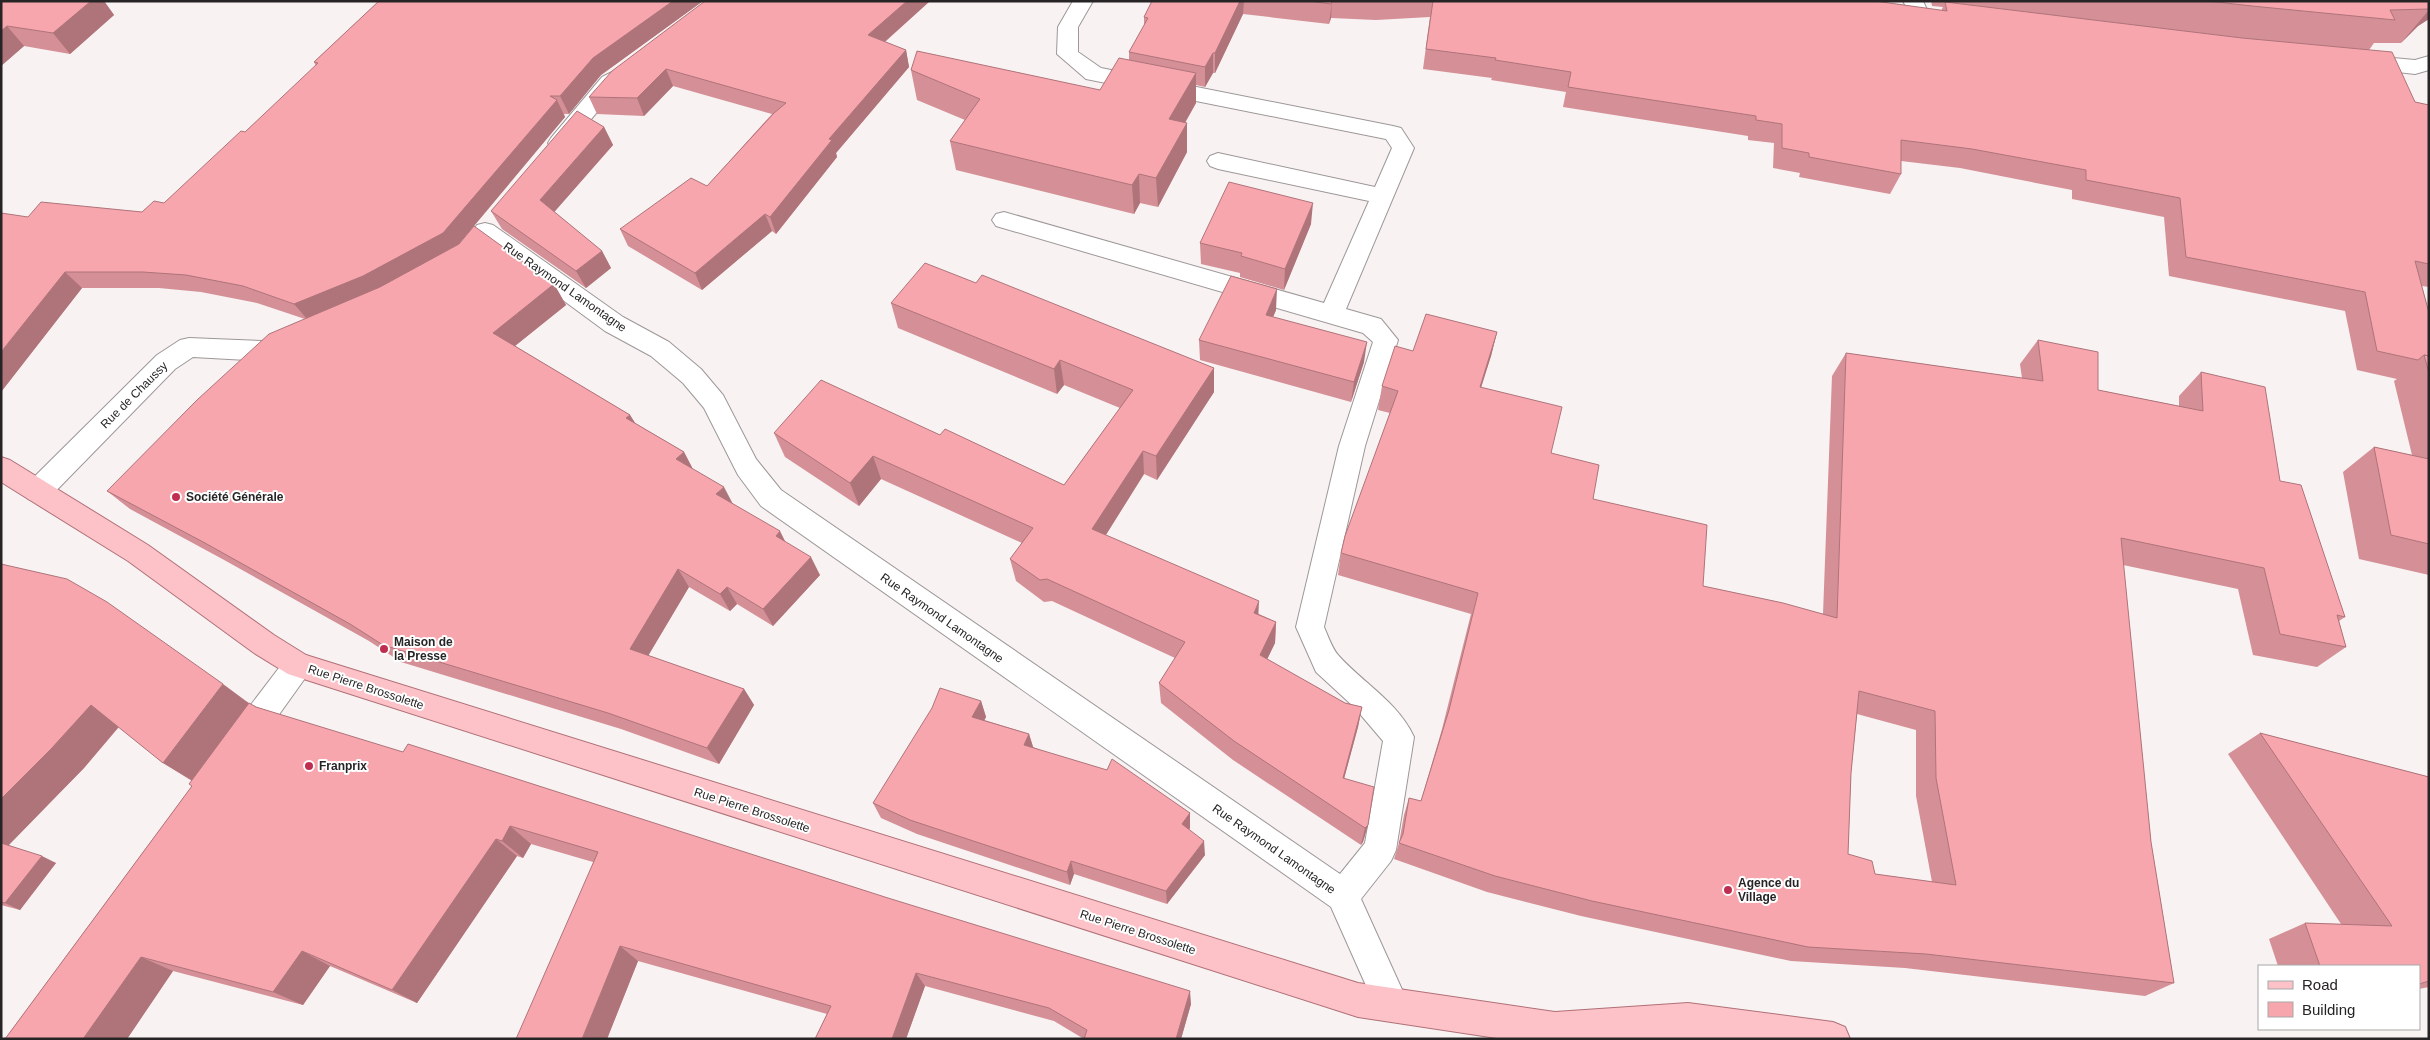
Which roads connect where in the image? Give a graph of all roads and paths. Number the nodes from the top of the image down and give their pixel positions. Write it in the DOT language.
graph roads {
  1 [pos="1083,1"];
  2 [pos="2336,59"];
  3 [pos="2429,63"];
  4 [pos="634,64"];
  5 [pos="548,156"];
  6 [pos="1218,161"];
  7 [pos="1382,196"];
  8 [pos="1004,220"];
  9 [pos="484,232"];
  10 [pos="1332,314"];
  11 [pos="307,333"];
  12 [pos="1,468"];
  13 [pos="38,491"];
  14 [pos="298,665"];
  15 [pos="224,765"];
  16 [pos="1343,896"];
  17 [pos="1392,1005"];
  18 [pos="1564,1035"];
  19 [pos="1833,1039"];
  1 -- 7 [label="street"];
  2 -- 3 [label="street"];
  4 -- 5 [label="street"];
  6 -- 7 [label="street"];
  7 -- 10 [label="street"];
  8 -- 10 [label="street"];
  9 -- 16 [label="street, Rue Raymond Lamontagne"];
  10 -- 16 [label="street"];
  11 -- 13 [label="street, Rue de Chaussy"];
  12 -- 13 [label="main road, Rue Pierre Brossolette"];
  13 -- 14 [label="main road, Rue Pierre Brossolette"];
  14 -- 15 [label="street"];
  14 -- 17 [label="main road, Rue Pierre Brossolette"];
  16 -- 17 [label="street, Rue Raymond Lamontagne"];
  17 -- 18 [label="main road, Rue Pierre Brossolette"];
  18 -- 19 [label="main road, Rue Pierre Brossolette"];
}
